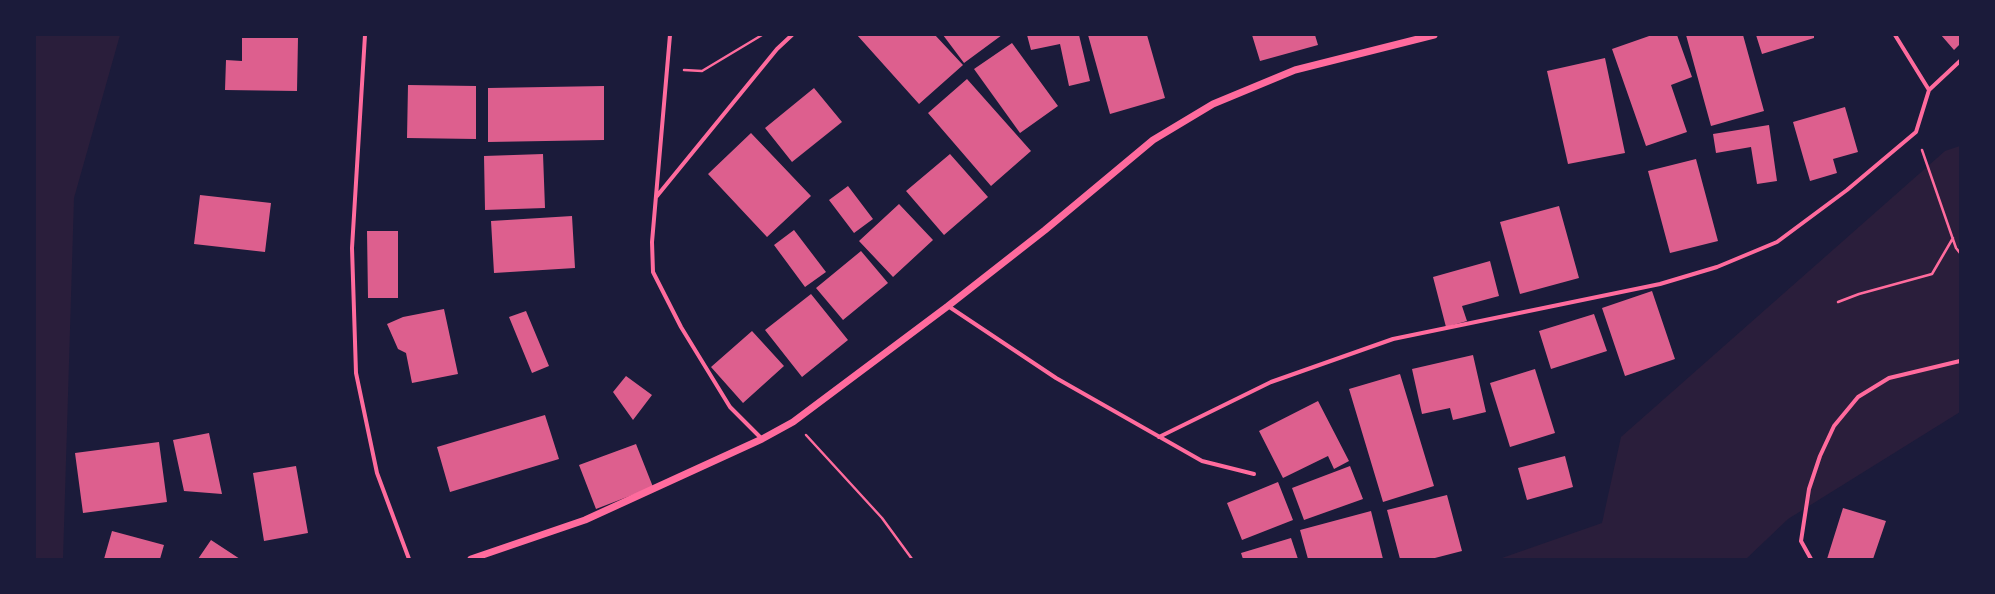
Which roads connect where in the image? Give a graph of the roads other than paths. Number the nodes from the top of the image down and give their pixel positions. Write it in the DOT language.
graph roads {
  1 [pos="365,35"];
  2 [pos="670,35"];
  3 [pos="792,35"];
  4 [pos="1434,35"];
  5 [pos="1895,35"];
  6 [pos="1960,61"];
  7 [pos="1929,90"];
  8 [pos="656,196"];
  9 [pos="948,306"];
  10 [pos="1960,361"];
  11 [pos="1159,437"];
  12 [pos="762,439"];
  13 [pos="1254,474"];
  14 [pos="409,559"];
  15 [pos="471,559"];
  16 [pos="1811,559"];
  1 -- 14 [label="street"];
  2 -- 8 [label="street"];
  3 -- 8 [label="street"];
  4 -- 9 [label="street"];
  5 -- 7 [label="street"];
  6 -- 7 [label="street"];
  7 -- 11 [label="street"];
  8 -- 12 [label="street"];
  9 -- 11 [label="street"];
  9 -- 12 [label="street"];
  10 -- 16 [label="street"];
  11 -- 13 [label="street"];
  12 -- 15 [label="street"];
}
